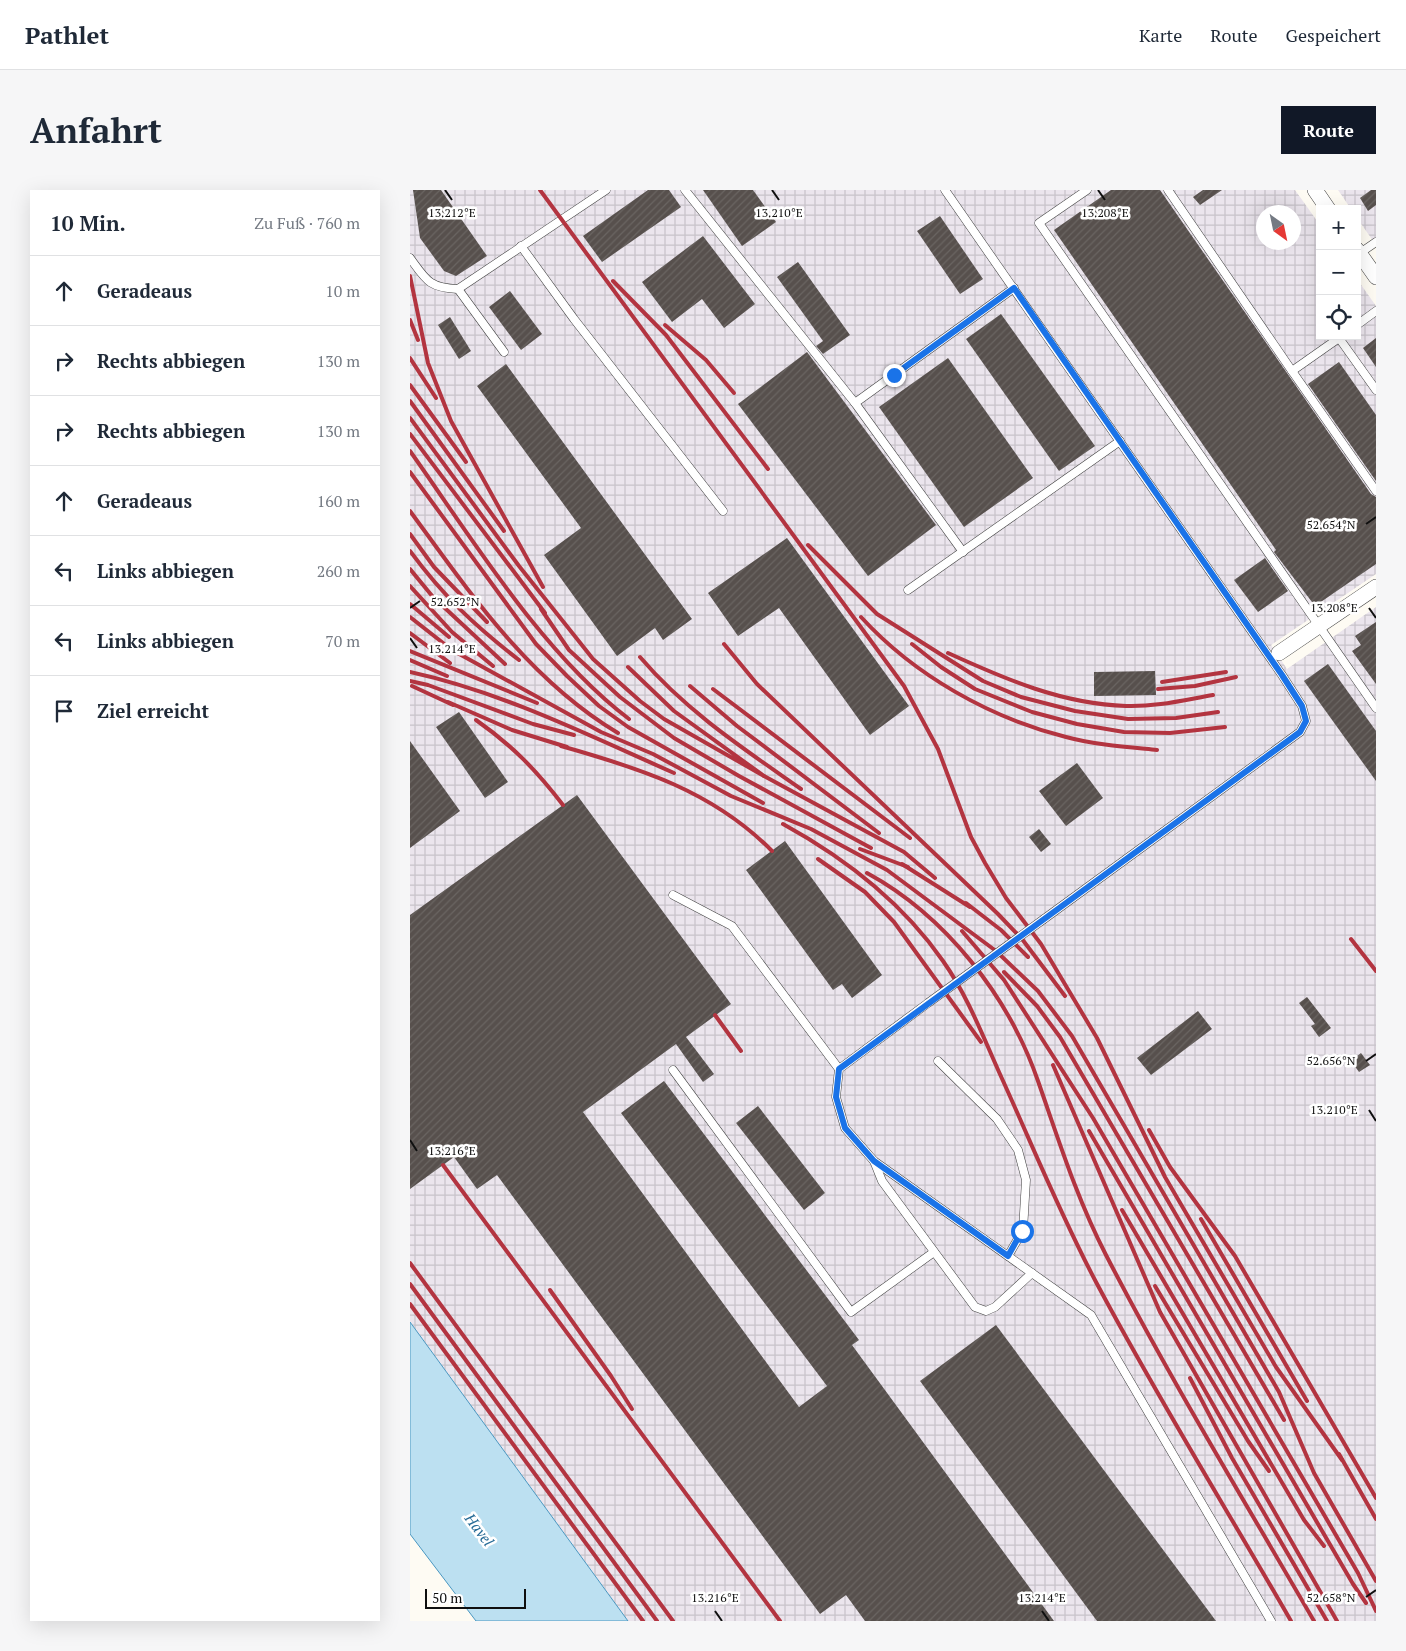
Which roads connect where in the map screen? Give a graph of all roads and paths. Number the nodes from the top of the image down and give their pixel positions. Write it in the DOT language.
graph roads {
  1 [pos="606,190"];
  2 [pos="685,190"];
  3 [pos="945,190"];
  4 [pos="1087,190"];
  5 [pos="1168,190"];
  6 [pos="1315,190"];
  7 [pos="1325,205"];
  8 [pos="1376,242"];
  9 [pos="521,246"];
  10 [pos="1361,250"];
  11 [pos="1361,256"];
  12 [pos="410,258"];
  13 [pos="1376,277"];
  14 [pos="1014,288"];
  15 [pos="458,289"];
  16 [pos="1376,311"];
  17 [pos="1361,322"];
  18 [pos="1336,340"];
  19 [pos="1342,340"];
  20 [pos="504,352"];
  21 [pos="1292,371"];
  22 [pos="1376,390"];
  23 [pos="855,403"];
  24 [pos="1120,441"];
  25 [pos="1376,490"];
  26 [pos="723,511"];
  27 [pos="963,552"];
  28 [pos="1376,587"];
  29 [pos="908,590"];
  30 [pos="1318,627"];
  31 [pos="1279,653"];
  32 [pos="1376,708"];
  33 [pos="673,895"];
  34 [pos="938,1061"];
  35 [pos="839,1069"];
  36 [pos="673,1070"];
  37 [pos="874,1161"];
  38 [pos="934,1252"];
  39 [pos="1008,1256"];
  40 [pos="1032,1273"];
  41 [pos="1271,1621"];
  1 -- 9 [label="lane"];
  2 -- 23 [label="lane"];
  3 -- 14 [label="lane"];
  4 -- 30 [label="lane"];
  5 -- 21 [label="lane"];
  6 -- 7 [label="street"];
  8 -- 10 [label="lane"];
  9 -- 15 [label="lane"];
  9 -- 26 [label="lane"];
  11 -- 13 [label="street"];
  12 -- 15 [label="lane"];
  14 -- 23 [label="lane"];
  14 -- 24 [label="lane"];
  15 -- 20 [label="lane"];
  16 -- 17 [label="lane"];
  18 -- 21 [label="lane"];
  19 -- 22 [label="lane"];
  21 -- 25 [label="lane"];
  23 -- 27 [label="lane"];
  24 -- 27 [label="lane"];
  24 -- 35 [label="lane, bridge"];
  27 -- 29 [label="lane"];
  28 -- 30 [label="street"];
  30 -- 31 [label="street"];
  30 -- 32 [label="lane"];
  33 -- 35 [label="lane"];
  34 -- 39 [label="lane"];
  35 -- 37 [label="lane"];
  36 -- 38 [label="lane"];
  37 -- 38 [label="lane"];
  37 -- 39 [label="lane"];
  38 -- 40 [label="lane"];
  39 -- 40 [label="lane"];
  40 -- 41 [label="lane"];
}
